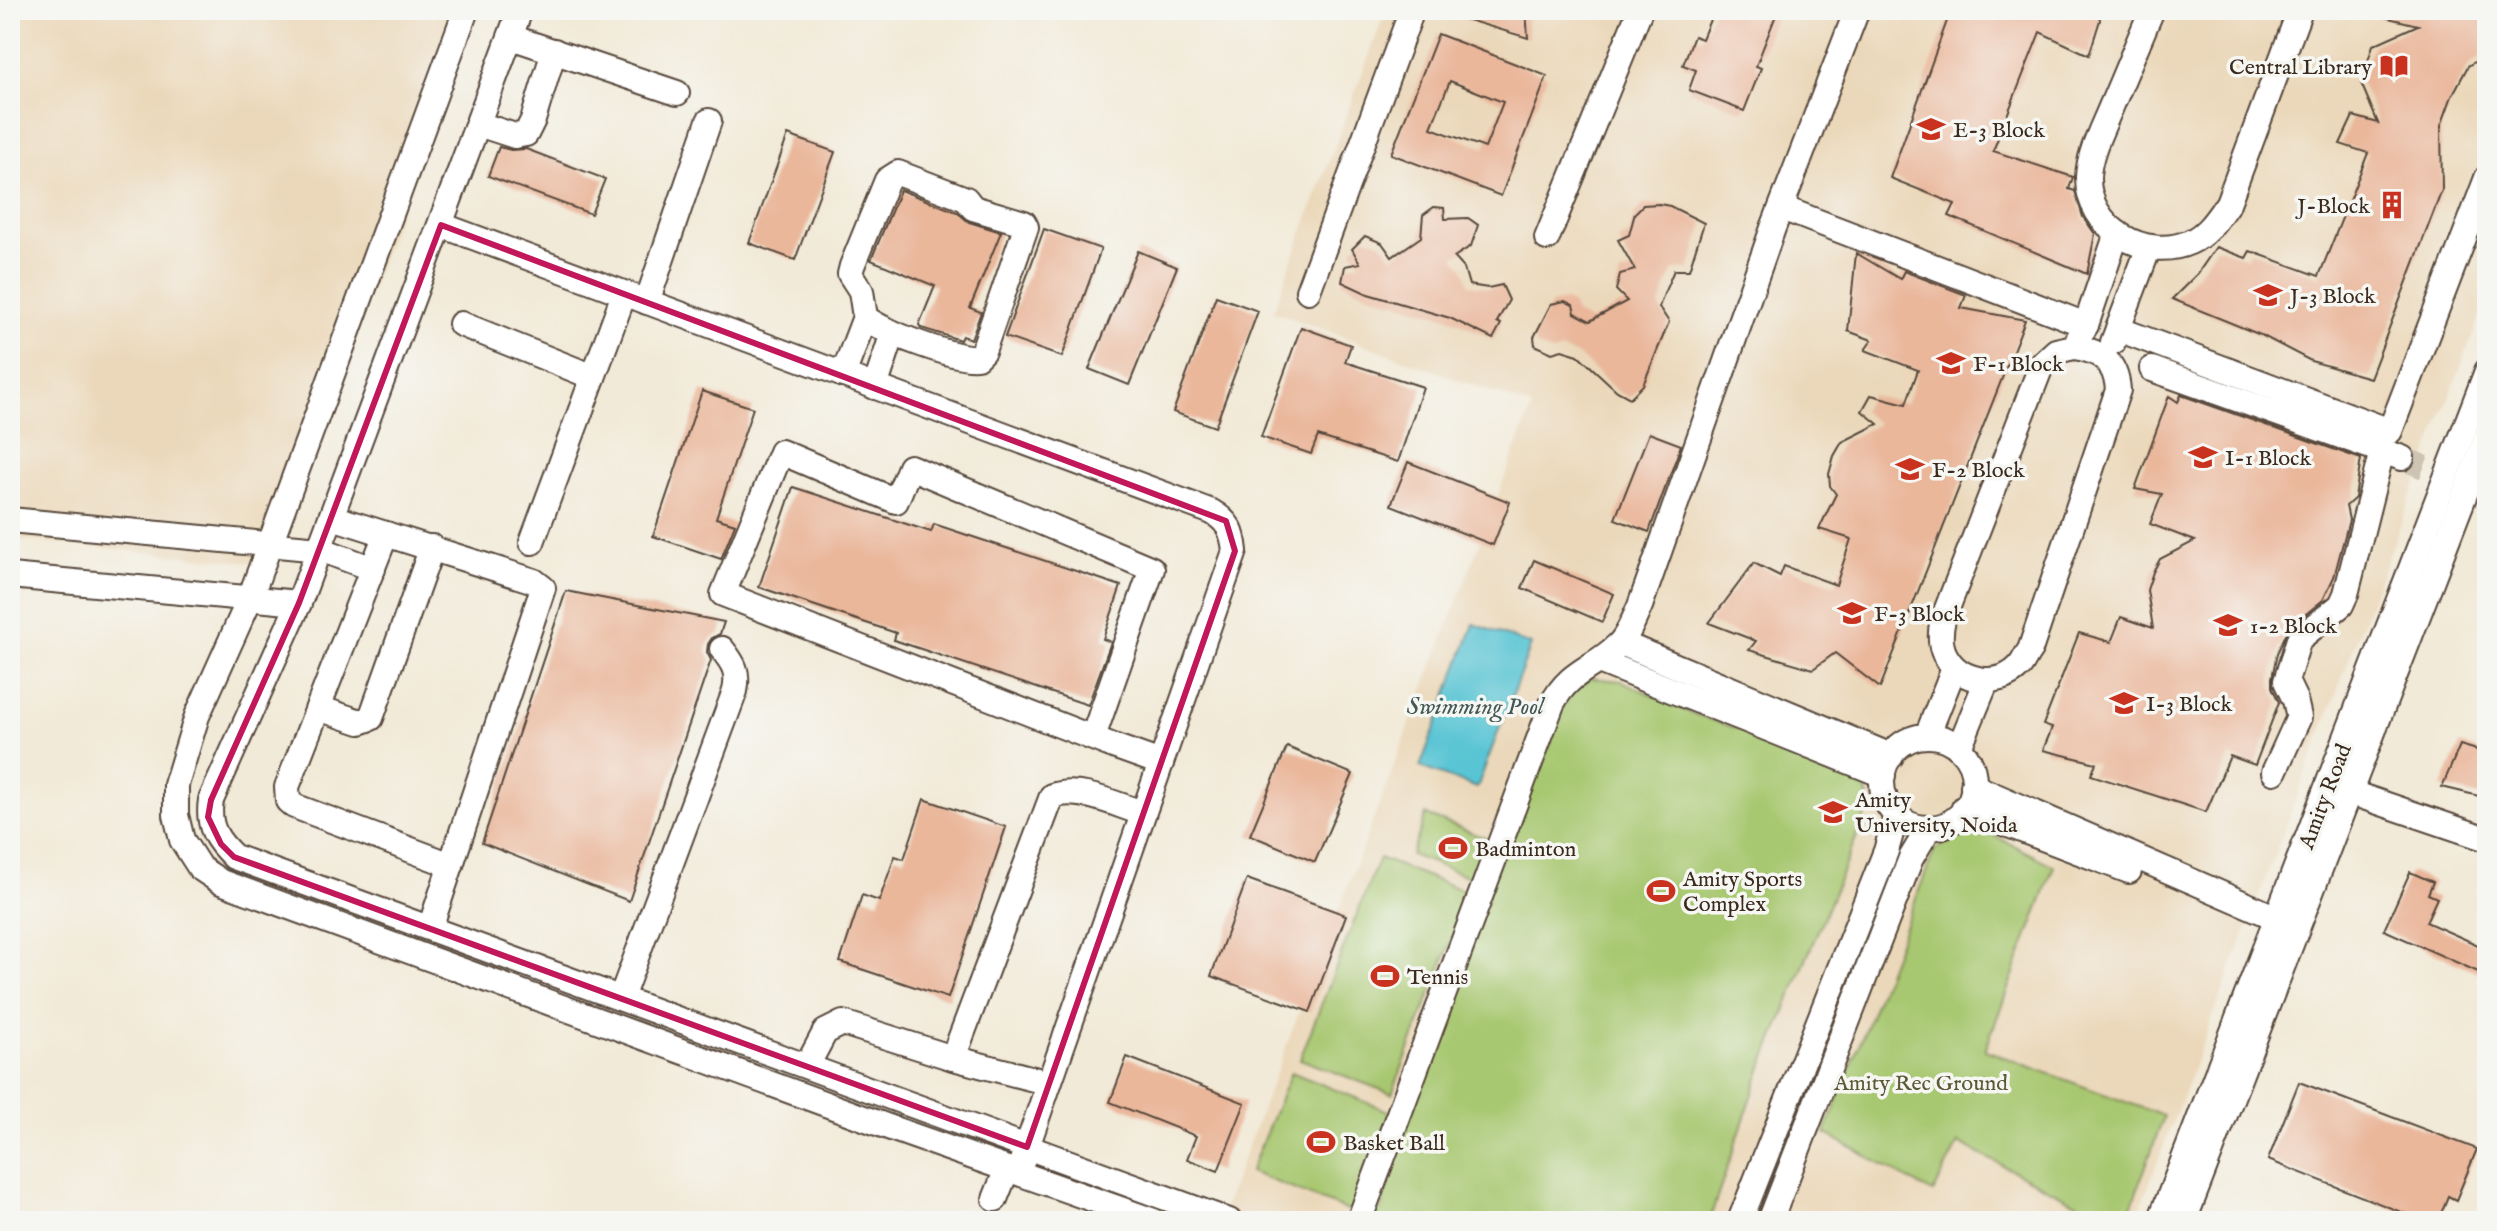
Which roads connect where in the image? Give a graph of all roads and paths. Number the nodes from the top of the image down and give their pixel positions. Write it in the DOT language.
graph roads {
  1 [pos="466,10"];
  2 [pos="520,10"];
  3 [pos="1412,10"];
  4 [pos="1640,10"];
  5 [pos="1857,10"];
  6 [pos="2152,10"];
  7 [pos="2300,10"];
  8 [pos="511,37"];
  9 [pos="554,51"];
  10 [pos="677,93"];
  11 [pos="709,121"];
  12 [pos="478,124"];
  13 [pos="2487,178"];
  14 [pos="1782,208"];
  15 [pos="441,225"];
  16 [pos="2117,233"];
  17 [pos="1547,238"];
  18 [pos="2149,247"];
  19 [pos="1308,291"];
  20 [pos="636,298"];
  21 [pos="865,317"];
  22 [pos="461,324"];
  23 [pos="2118,329"];
  24 [pos="893,333"];
  25 [pos="2080,336"];
  26 [pos="2107,359"];
  27 [pos="2152,369"];
  28 [pos="2487,371"];
  29 [pos="843,375"];
  30 [pos="593,377"];
  31 [pos="875,387"];
  32 [pos="2487,437"];
  33 [pos="332,517"];
  34 [pos="10,520"];
  35 [pos="386,534"];
  36 [pos="532,542"];
  37 [pos="269,546"];
  38 [pos="432,547"];
  39 [pos="320,549"];
  40 [pos="373,569"];
  41 [pos="10,576"];
  42 [pos="250,598"];
  43 [pos="299,603"];
  44 [pos="1621,643"];
  45 [pos="722,649"];
  46 [pos="1599,661"];
  47 [pos="1954,668"];
  48 [pos="1987,680"];
  49 [pos="318,708"];
  50 [pos="1927,736"];
  51 [pos="1093,737"];
  52 [pos="1959,748"];
  53 [pos="1161,763"];
  54 [pos="1887,766"];
  55 [pos="2274,772"];
  56 [pos="2339,789"];
  57 [pos="1969,797"];
  58 [pos="1143,813"];
  59 [pos="1896,816"];
  60 [pos="211,828"];
  61 [pos="1929,828"];
  62 [pos="2487,839"];
  63 [pos="182,840"];
  64 [pos="451,865"];
  65 [pos="2275,923"];
  66 [pos="438,932"];
  67 [pos="437,961"];
  68 [pos="621,998"];
  69 [pos="953,1058"];
  70 [pos="807,1066"];
  71 [pos="1049,1083"];
  72 [pos="1027,1147"];
  73 [pos="1012,1171"];
  74 [pos="995,1199"];
  75 [pos="1154,1221"];
  76 [pos="1229,1221"];
  77 [pos="1359,1221"];
  78 [pos="1740,1221"];
  79 [pos="1770,1221"];
  80 [pos="2160,1221"];
  81 [pos="2184,1221"];
  1 -- 37 [label="street"];
  2 -- 8 [label="street"];
  3 -- 19 [label="street"];
  4 -- 17 [label="street"];
  5 -- 14 [label="street"];
  6 -- 16 [label="street"];
  7 -- 18 [label="street"];
  8 -- 9 [label="street"];
  8 -- 12 [label="street"];
  9 -- 10 [label="street"];
  9 -- 12 [label="street"];
  11 -- 20 [label="street"];
  12 -- 15 [label="street"];
  13 -- 23 [label="street"];
  14 -- 25 [label="street"];
  14 -- 44 [label="street"];
  15 -- 20 [label="street"];
  15 -- 33 [label="street"];
  16 -- 18 [label="street"];
  16 -- 25 [label="street"];
  18 -- 23 [label="street"];
  20 -- 29 [label="street"];
  20 -- 30 [label="street"];
  21 -- 24 [label="street"];
  21 -- 24 [label="street"];
  21 -- 29 [label="street"];
  22 -- 30 [label="street"];
  23 -- 26 [label="street"];
  24 -- 31 [label="street"];
  25 -- 26 [label="street"];
  25 -- 47 [label="street"];
  26 -- 48 [label="street"];
  27 -- 55 [label="street"];
  28 -- 56 [label="street, Amity Road"];
  29 -- 31 [label="street"];
  30 -- 36 [label="street"];
  31 -- 53 [label="street"];
  32 -- 56 [label="street, Amity Road"];
  33 -- 35 [label="street"];
  33 -- 39 [label="street"];
  34 -- 37 [label="street"];
  35 -- 38 [label="street"];
  35 -- 40 [label="street"];
  37 -- 39 [label="street"];
  37 -- 42 [label="street"];
  38 -- 49 [label="street"];
  38 -- 64 [label="street"];
  39 -- 40 [label="street"];
  39 -- 43 [label="street"];
  40 -- 49 [label="street"];
  41 -- 42 [label="street"];
  42 -- 43 [label="street"];
  42 -- 63 [label="street"];
  43 -- 60 [label="street"];
  44 -- 46 [label="street"];
  44 -- 54 [label="street"];
  45 -- 68 [label="street"];
  46 -- 54 [label="street"];
  46 -- 77 [label="street"];
  47 -- 48 [label="street"];
  47 -- 50 [label="street"];
  48 -- 52 [label="street"];
  49 -- 64 [label="street"];
  50 -- 52 [label="street"];
  50 -- 54 [label="street"];
  51 -- 51 [label="street"];
  51 -- 53 [label="street"];
  52 -- 57 [label="street"];
  53 -- 58 [label="street"];
  54 -- 59 [label="street"];
  56 -- 62 [label="street"];
  56 -- 65 [label="street, Amity Road"];
  56 -- 81 [label="street, Amity Road"];
  57 -- 61 [label="street"];
  57 -- 65 [label="street"];
  58 -- 69 [label="street"];
  58 -- 71 [label="street"];
  59 -- 61 [label="street"];
  59 -- 78 [label="street"];
  60 -- 63 [label="street"];
  60 -- 66 [label="street"];
  61 -- 79 [label="street"];
  63 -- 67 [label="street"];
  64 -- 66 [label="street"];
  65 -- 80 [label="street, Amity Road"];
  66 -- 67 [label="street"];
  66 -- 68 [label="street"];
  67 -- 73 [label="street"];
  68 -- 70 [label="street"];
  69 -- 70 [label="street"];
  69 -- 71 [label="street"];
  70 -- 72 [label="street"];
  71 -- 72 [label="street"];
  72 -- 73 [label="street"];
  72 -- 76 [label="street"];
  73 -- 74 [label="street"];
  73 -- 75 [label="street"];
}
